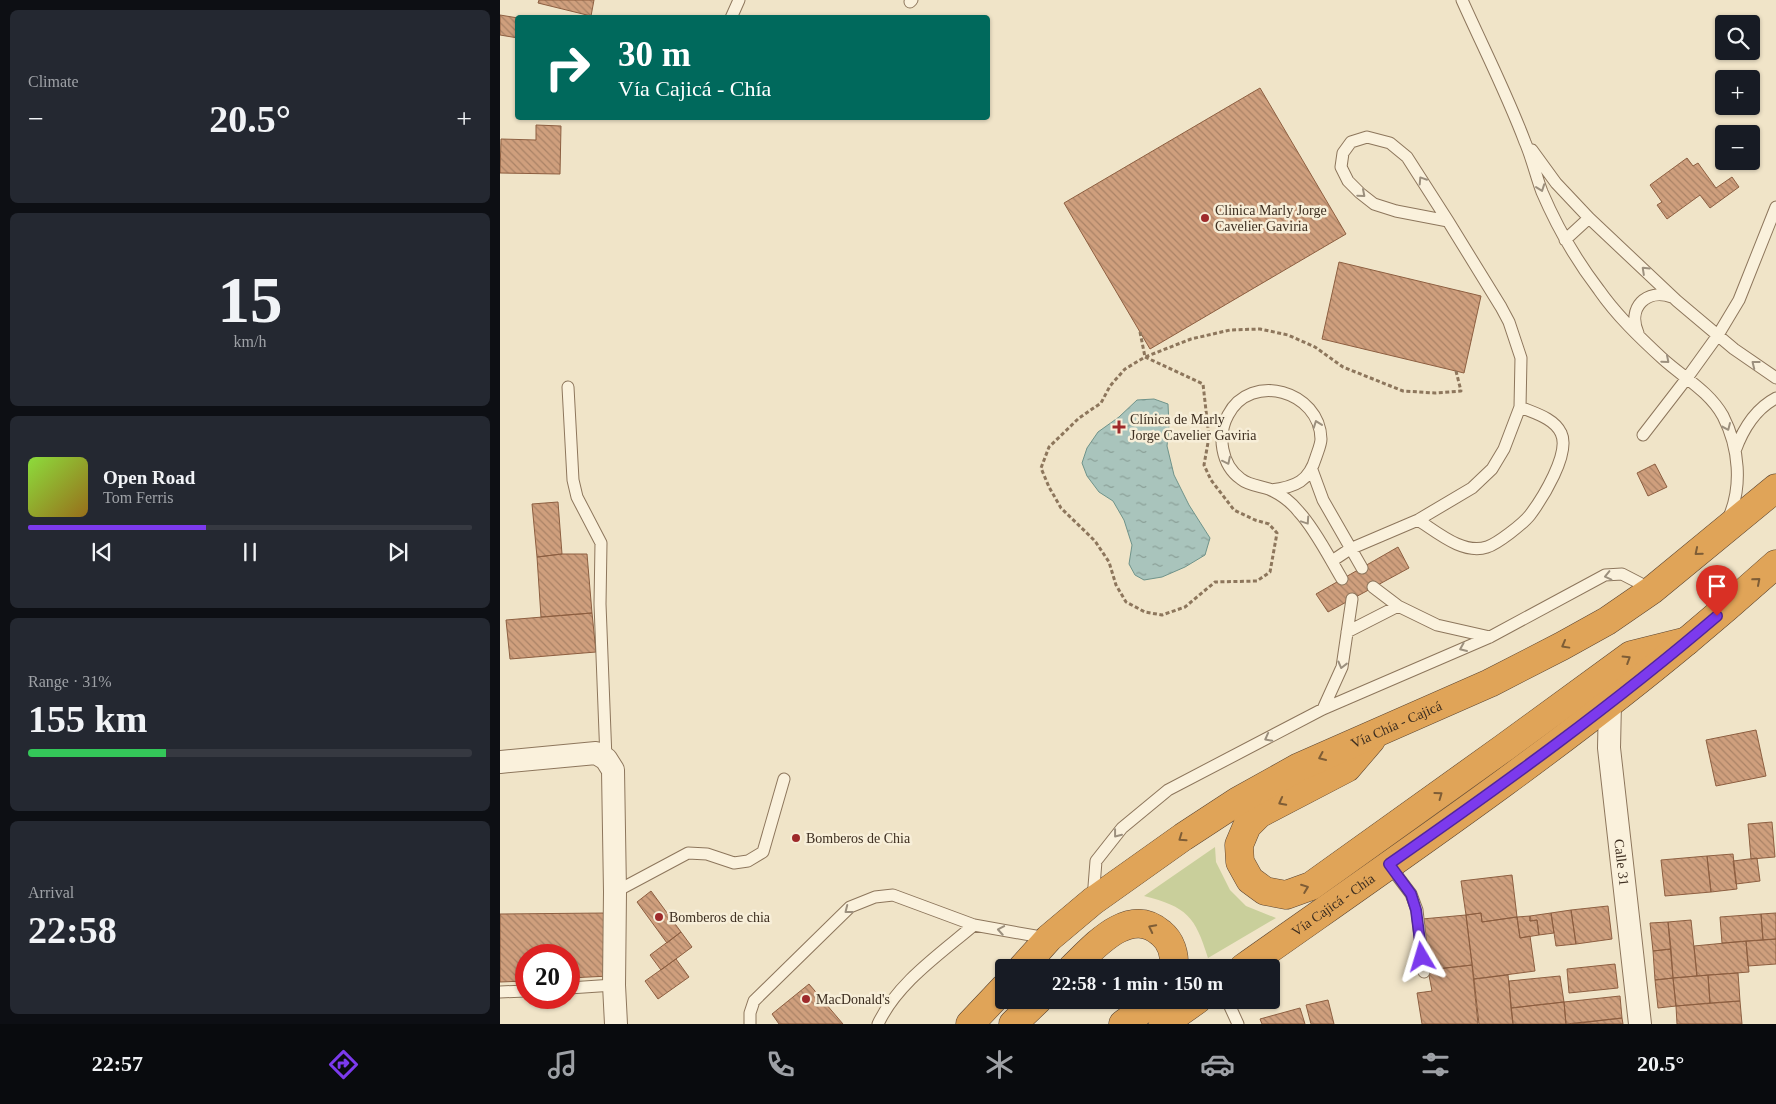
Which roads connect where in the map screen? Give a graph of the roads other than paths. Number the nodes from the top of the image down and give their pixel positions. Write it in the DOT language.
graph roads {
  1 [pos="739,0"];
  2 [pos="1462,0"];
  3 [pos="732,15"];
  4 [pos="1525,142"];
  5 [pos="1776,207"];
  6 [pos="1589,218"];
  7 [pos="1448,221"];
  8 [pos="1566,240"];
  9 [pos="1678,301"];
  10 [pos="1718,335"];
  11 [pos="1643,339"];
  12 [pos="1687,378"];
  13 [pos="1776,378"];
  14 [pos="568,387"];
  15 [pos="1776,398"];
  16 [pos="1520,407"];
  17 [pos="1643,435"];
  18 [pos="1735,451"];
  19 [pos="1312,470"];
  20 [pos="1776,488"];
  21 [pos="1271,490"];
  22 [pos="1418,520"];
  23 [pos="1722,532"];
  24 [pos="1350,549"];
  25 [pos="1332,561"];
  26 [pos="1776,564"];
  27 [pos="1362,568"];
  28 [pos="1342,579"];
  29 [pos="1373,587"];
  30 [pos="1652,590"];
  31 [pos="1352,600"];
  32 [pos="1398,606"];
  33 [pos="1347,632"];
  34 [pos="1490,637"];
  35 [pos="1687,641"];
  36 [pos="1610,702"];
  37 [pos="1323,709"];
  38 [pos="1377,733"];
  39 [pos="606,758"];
  40 [pos="500,762"];
  41 [pos="784,779"];
  42 [pos="1389,864"];
  43 [pos="615,892"];
  44 [pos="1093,901"];
  45 [pos="974,925"];
  46 [pos="1049,938"];
  47 [pos="1030,959"];
  48 [pos="1081,959"];
  49 [pos="1175,959"];
  50 [pos="1256,959"];
  51 [pos="1424,972"];
  52 [pos="614,985"];
  53 [pos="580,987"];
  54 [pos="515,991"];
  55 [pos="500,992"];
  56 [pos="995,998"];
  57 [pos="1029,1009"];
  58 [pos="1144,1009"];
  59 [pos="1184,1009"];
  60 [pos="1231,1009"];
  61 [pos="616,1024"];
  62 [pos="750,1024"];
  63 [pos="878,1024"];
  64 [pos="970,1024"];
  65 [pos="1013,1024"];
  66 [pos="1123,1024"];
  67 [pos="1163,1024"];
  68 [pos="1238,1024"];
  69 [pos="1640,1024"];
  1 -- 3 [label="lane"];
  2 -- 4 [label="lane"];
  4 -- 6 [label="lane"];
  4 -- 8 [label="lane, one-way"];
  5 -- 10 [label="lane"];
  6 -- 8 [label="lane"];
  9 -- 6 [label="lane, one-way"];
  7 -- 7 [label="lane, one-way"];
  7 -- 16 [label="lane"];
  8 -- 11 [label="lane"];
  9 -- 10 [label="lane"];
  9 -- 11 [label="lane"];
  10 -- 12 [label="lane"];
  13 -- 10 [label="lane, one-way"];
  11 -- 12 [label="lane, one-way"];
  12 -- 17 [label="lane"];
  12 -- 18 [label="lane, one-way"];
  14 -- 39 [label="lane"];
  15 -- 18 [label="lane"];
  16 -- 22 [label="lane"];
  16 -- 22 [label="lane"];
  18 -- 23 [label="lane"];
  19 -- 21 [label="lane"];
  19 -- 21 [label="lane, one-way"];
  19 -- 24 [label="lane"];
  20 -- 23 [label="highway, Vía Chía - Cajicá"];
  21 -- 25 [label="lane, one-way"];
  22 -- 24 [label="lane"];
  23 -- 30 [label="highway, Vía Chía - Cajicá, one-way"];
  24 -- 25 [label="lane"];
  24 -- 27 [label="lane"];
  25 -- 28 [label="lane"];
  35 -- 26 [label="highway, Vía Cajicá - Chía, one-way"];
  29 -- 32 [label="lane"];
  30 -- 34 [label="lane, one-way"];
  30 -- 38 [label="highway, Vía Chía - Cajicá, one-way"];
  31 -- 33 [label="lane"];
  32 -- 33 [label="lane"];
  32 -- 34 [label="lane"];
  33 -- 37 [label="lane, one-way"];
  34 -- 37 [label="lane, one-way"];
  35 -- 36 [label="highway, Vía Cajicá - Chía"];
  38 -- 35 [label="highway, one-way"];
  36 -- 42 [label="highway, Vía Cajicá - Chía"];
  36 -- 69 [label="street, Calle 31"];
  37 -- 44 [label="lane, one-way"];
  38 -- 44 [label="highway, Vía Chía - Cajicá, one-way"];
  39 -- 40 [label="street"];
  39 -- 43 [label="street"];
  41 -- 43 [label="lane"];
  42 -- 50 [label="highway, Vía Cajicá - Chía"];
  42 -- 51 [label="lane"];
  43 -- 52 [label="street"];
  44 -- 46 [label="highway, Vía Chía - Cajicá"];
  46 -- 45 [label="lane, one-way"];
  45 -- 62 [label="lane, one-way"];
  45 -- 63 [label="lane"];
  46 -- 47 [label="highway, Vía Chía - Cajicá"];
  49 -- 48 [label="highway, one-way"];
  52 -- 53 [label="lane"];
  52 -- 61 [label="street"];
  54 -- 55 [label="lane"];
  56 -- 64 [label="highway"];
  57 -- 65 [label="highway"];
  58 -- 66 [label="highway"];
  59 -- 67 [label="highway"];
  60 -- 68 [label="lane"];
}
